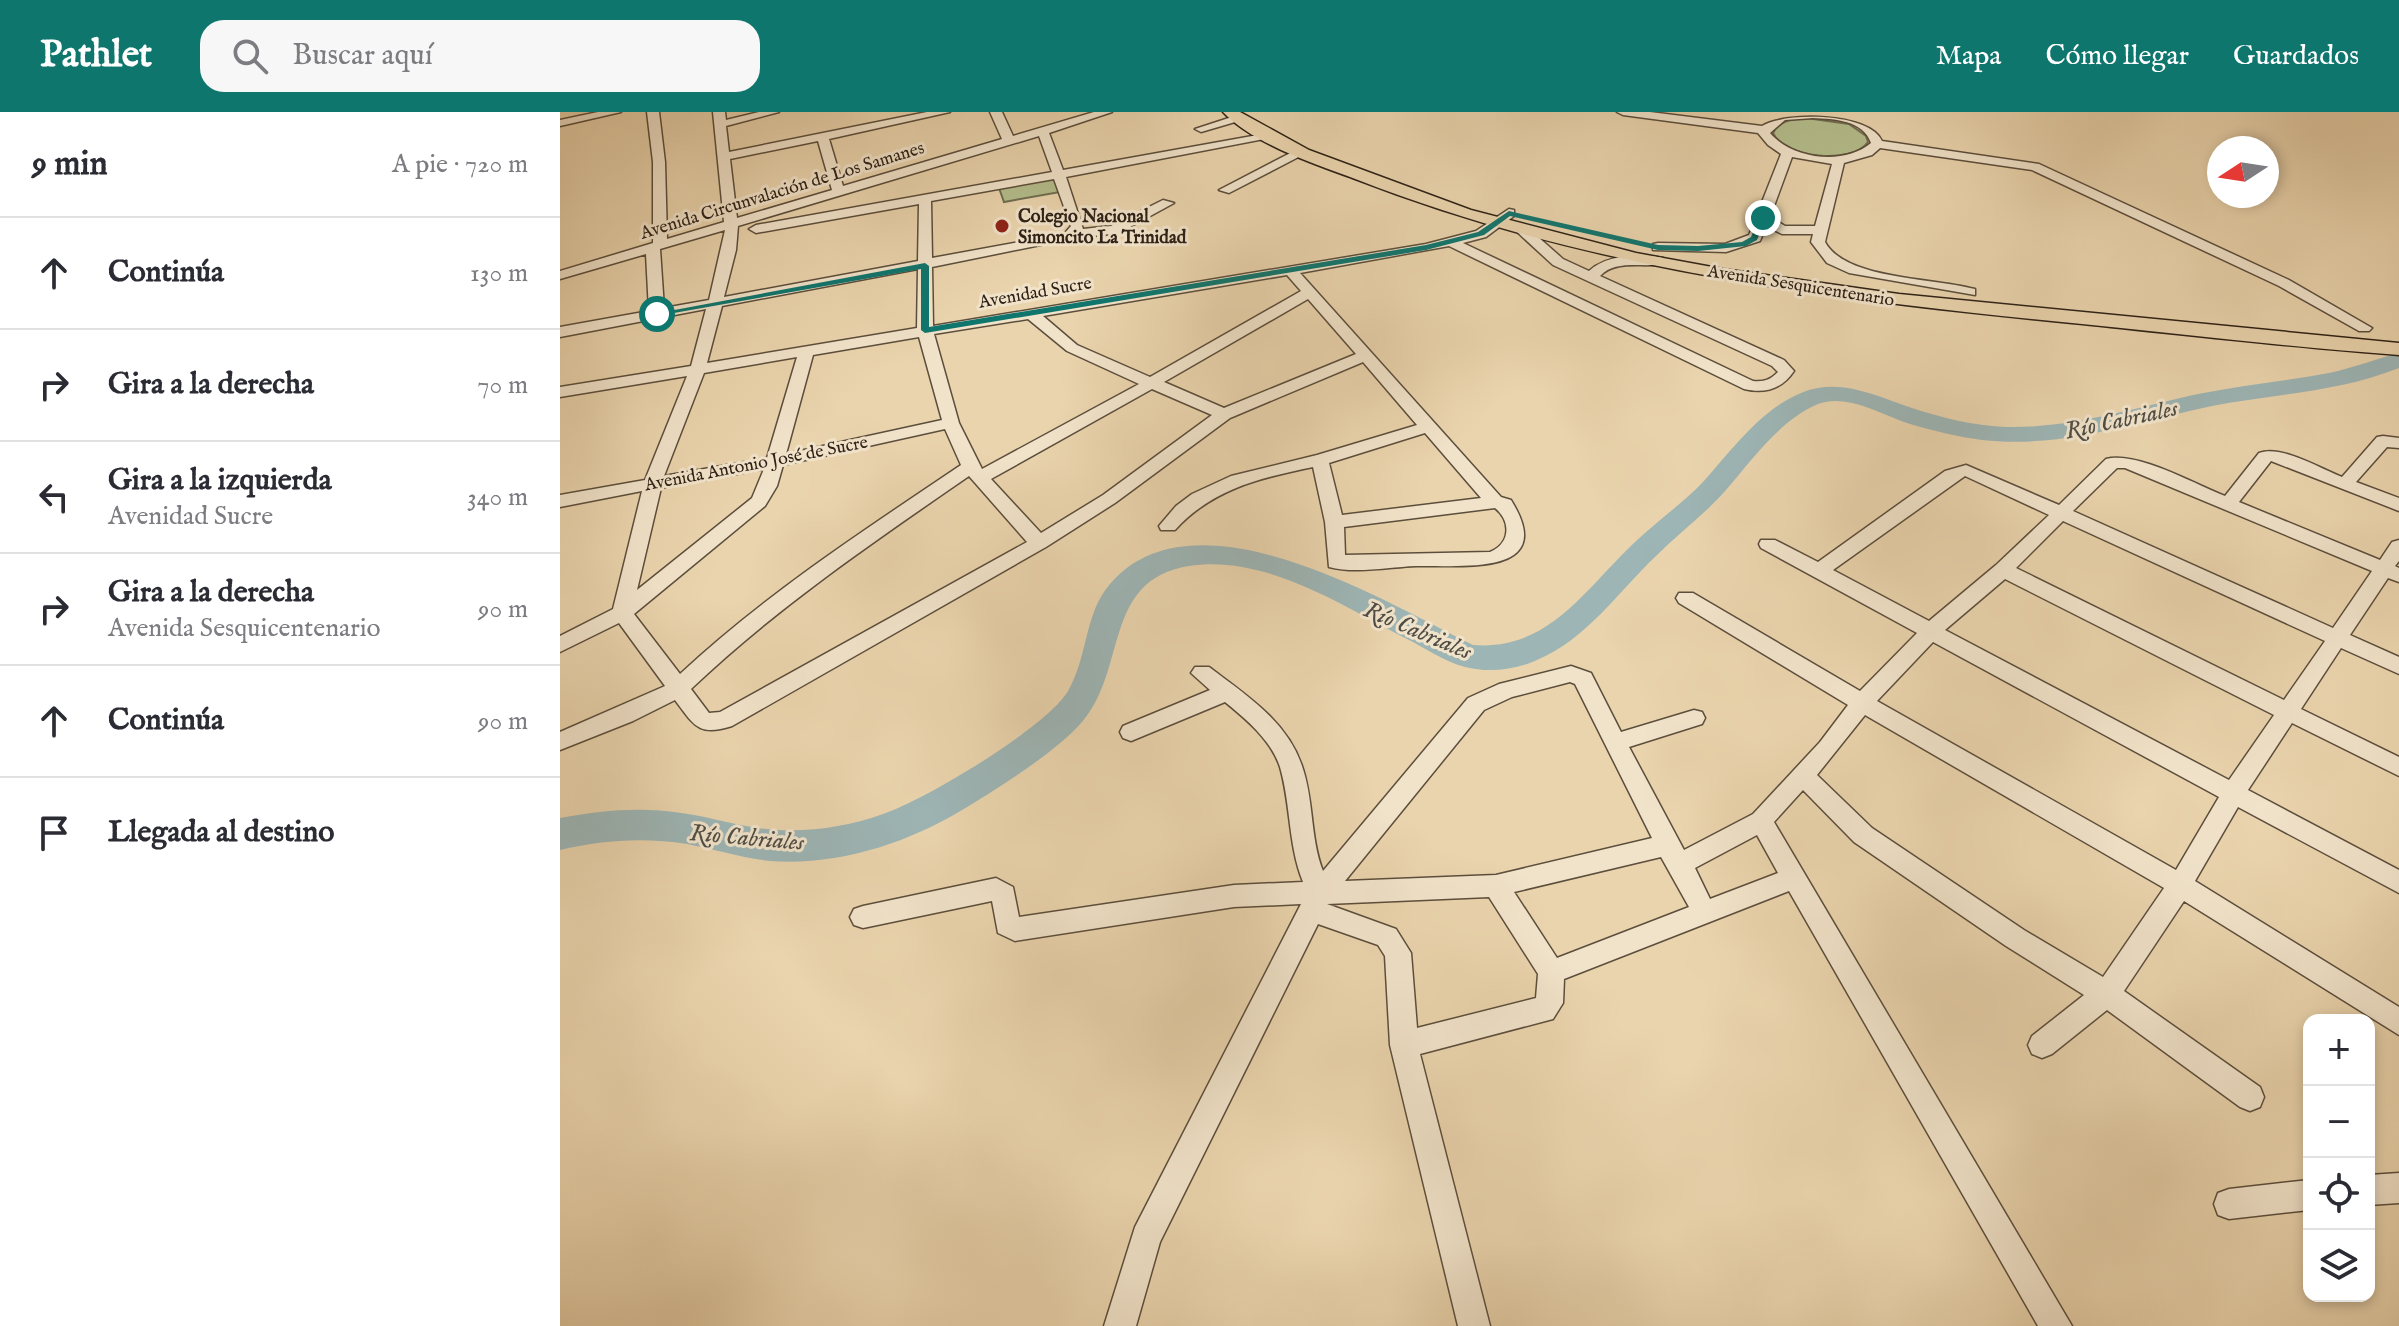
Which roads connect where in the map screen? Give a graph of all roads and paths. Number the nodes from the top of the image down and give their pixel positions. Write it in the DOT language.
graph roads {
  1 [pos="615,112"];
  2 [pos="653,112"];
  3 [pos="773,112"];
  4 [pos="944,112"];
  5 [pos="996,112"];
  6 [pos="1106,112"];
  7 [pos="1259,112"];
  8 [pos="1623,112"];
  9 [pos="1805,113"];
  10 [pos="1234,115"];
  11 [pos="1851,116"];
  12 [pos="721,118"];
  13 [pos="560,123"];
  14 [pos="1201,129"];
  15 [pos="1765,130"];
  16 [pos="1043,132"];
  17 [pos="823,137"];
  18 [pos="1269,137"];
  19 [pos="1009,141"];
  20 [pos="1877,144"];
  21 [pos="1304,151"];
  22 [pos="1788,152"];
  23 [pos="725,156"];
  24 [pos="1839,159"];
  25 [pos="1060,175"];
  26 [pos="1225,190"];
  27 [pos="839,193"];
  28 [pos="925,198"];
  29 [pos="1168,203"];
  30 [pos="1763,218"];
  31 [pos="1503,219"];
  32 [pos="731,229"];
  33 [pos="1820,230"];
  34 [pos="1523,231"];
  35 [pos="1073,234"];
  36 [pos="1451,242"];
  37 [pos="656,246"];
  38 [pos="1658,254"];
  39 [pos="925,266"];
  40 [pos="1290,270"];
  41 [pos="560,275"];
  42 [pos="1592,279"];
  43 [pos="1309,292"];
  44 [pos="1970,292"];
  45 [pos="716,303"];
  46 [pos="1030,313"];
  47 [pos="657,314"];
  48 [pos="2226,315"];
  49 [pos="2318,324"];
  50 [pos="2364,328"];
  51 [pos="925,330"];
  52 [pos="560,332"];
  53 [pos="2393,340"];
  54 [pos="806,352"];
  55 [pos="1366,355"];
  56 [pos="698,368"];
  57 [pos="1153,382"];
  58 [pos="560,392"];
  59 [pos="1224,414"];
  60 [pos="951,423"];
  61 [pos="1427,427"];
  62 [pos="2399,443"];
  63 [pos="1320,460"];
  64 [pos="772,462"];
  65 [pos="975,472"];
  66 [pos="653,483"];
  67 [pos="2346,483"];
  68 [pos="560,501"];
  69 [pos="1495,502"];
  70 [pos="2229,503"];
  71 [pos="2399,505"];
  72 [pos="2060,511"];
  73 [pos="1334,522"];
  74 [pos="1168,526"];
  75 [pos="1039,543"];
  76 [pos="1768,544"];
  77 [pos="2399,546"];
  78 [pos="2003,570"];
  79 [pos="1819,571"];
  80 [pos="2392,572"];
  81 [pos="1686,598"];
  82 [pos="622,613"];
  83 [pos="1931,631"];
  84 [pos="2337,638"];
  85 [pos="560,645"];
  86 [pos="2399,666"];
  87 [pos="1202,673"];
  88 [pos="678,689"];
  89 [pos="1225,693"];
  90 [pos="1862,703"];
  91 [pos="2288,711"];
  92 [pos="1694,718"];
  93 [pos="1131,732"];
  94 [pos="560,741"];
  95 [pos="1616,742"];
  96 [pos="2399,767"];
  97 [pos="1803,775"];
  98 [pos="2234,792"];
  99 [pos="1761,821"];
  100 [pos="1673,855"];
  101 [pos="1792,879"];
  102 [pos="2399,882"];
  103 [pos="2180,885"];
  104 [pos="1496,886"];
  105 [pos="1316,902"];
  106 [pos="1704,913"];
  107 [pos="863,917"];
  108 [pos="1551,972"];
  109 [pos="2106,994"];
  110 [pos="2399,1022"];
  111 [pos="1404,1045"];
  112 [pos="2042,1045"];
  113 [pos="2250,1097"];
  114 [pos="2399,1188"];
  115 [pos="2375,1190"];
  116 [pos="2303,1196"];
  117 [pos="2229,1204"];
  118 [pos="1120,1326"];
  119 [pos="1474,1326"];
  120 [pos="2056,1326"];
  1 -- 13 [label="street"];
  2 -- 37 [label="street"];
  3 -- 12 [label="street"];
  4 -- 17 [label="street"];
  5 -- 19 [label="street"];
  6 -- 16 [label="street, Avenida Circunvalación de Los Samanes"];
  7 -- 31 [label="main road, Avenida Sesquicentenario"];
  8 -- 15 [label="street"];
  9 -- 11 [label="street"];
  9 -- 15 [label="street"];
  10 -- 14 [label="street"];
  10 -- 18 [label="main road, Avenida Sesquicentenario"];
  11 -- 20 [label="street"];
  12 -- 23 [label="street"];
  15 -- 22 [label="street"];
  16 -- 19 [label="street, Avenida Circunvalación de Los Samanes"];
  16 -- 25 [label="street"];
  17 -- 23 [label="street"];
  17 -- 27 [label="street"];
  18 -- 21 [label="main road, Avenida Sesquicentenario"];
  18 -- 25 [label="street"];
  19 -- 27 [label="street, Avenida Circunvalación de Los Samanes"];
  20 -- 24 [label="street"];
  20 -- 50 [label="street"];
  21 -- 26 [label="street"];
  21 -- 31 [label="main road, Avenida Sesquicentenario"];
  22 -- 24 [label="street"];
  22 -- 30 [label="street"];
  23 -- 32 [label="street"];
  24 -- 33 [label="street"];
  25 -- 28 [label="street"];
  25 -- 35 [label="street"];
  27 -- 32 [label="street, Avenida Circunvalación de Los Samanes"];
  28 -- 32 [label="street"];
  28 -- 39 [label="street"];
  29 -- 35 [label="street"];
  30 -- 33 [label="street"];
  30 -- 38 [label="street"];
  31 -- 34 [label="main road, Avenida Sesquicentenario"];
  31 -- 36 [label="street, Avenidad Sucre"];
  31 -- 38 [label="main road, Avenida Sesquicentenario"];
  32 -- 37 [label="street, Avenida Circunvalación de Los Samanes"];
  32 -- 45 [label="street"];
  33 -- 44 [label="street"];
  34 -- 38 [label="main road, Avenida Sesquicentenario"];
  34 -- 42 [label="street"];
  35 -- 39 [label="street"];
  36 -- 40 [label="street, Avenidad Sucre"];
  36 -- 42 [label="street"];
  37 -- 41 [label="street, Avenida Circunvalación de Los Samanes"];
  37 -- 47 [label="street"];
  38 -- 42 [label="street"];
  38 -- 44 [label="main road, Avenida Sesquicentenario"];
  38 -- 53 [label="main road, Avenida Sesquicentenario"];
  39 -- 45 [label="street"];
  39 -- 51 [label="street"];
  40 -- 43 [label="street"];
  40 -- 46 [label="street, Avenidad Sucre"];
  43 -- 55 [label="street"];
  43 -- 57 [label="street"];
  44 -- 48 [label="main road, Avenida Sesquicentenario"];
  45 -- 47 [label="street"];
  45 -- 56 [label="street"];
  46 -- 51 [label="street, Avenidad Sucre"];
  46 -- 57 [label="street"];
  47 -- 52 [label="street"];
  49 -- 50 [label="main road, Avenida Sesquicentenario"];
  50 -- 53 [label="main road, Avenida Sesquicentenario"];
  51 -- 54 [label="street, Avenidad Sucre"];
  51 -- 60 [label="street"];
  54 -- 56 [label="street, Avenidad Sucre"];
  54 -- 64 [label="street"];
  55 -- 59 [label="street"];
  55 -- 61 [label="street"];
  56 -- 58 [label="street, Avenidad Sucre"];
  56 -- 66 [label="street"];
  57 -- 59 [label="street"];
  57 -- 65 [label="street"];
  59 -- 75 [label="street"];
  60 -- 64 [label="street, Avenida Antonio José de Sucre"];
  60 -- 65 [label="street"];
  61 -- 63 [label="street"];
  61 -- 69 [label="street"];
  62 -- 67 [label="street"];
  63 -- 73 [label="street"];
  63 -- 74 [label="street"];
  64 -- 66 [label="street, Avenida Antonio José de Sucre"];
  64 -- 82 [label="street"];
  65 -- 75 [label="street"];
  65 -- 88 [label="street"];
  66 -- 68 [label="street, Avenida Antonio José de Sucre"];
  66 -- 82 [label="street"];
  67 -- 70 [label="street"];
  67 -- 71 [label="street"];
  69 -- 73 [label="street"];
  69 -- 73 [label="street"];
  70 -- 72 [label="street"];
  70 -- 80 [label="street"];
  72 -- 78 [label="street"];
  72 -- 79 [label="street"];
  72 -- 84 [label="street"];
  75 -- 88 [label="street"];
  76 -- 79 [label="street"];
  77 -- 80 [label="street"];
  78 -- 83 [label="street"];
  78 -- 91 [label="street"];
  79 -- 83 [label="street"];
  80 -- 84 [label="street"];
  81 -- 90 [label="street"];
  82 -- 85 [label="street"];
  82 -- 88 [label="street"];
  83 -- 90 [label="street"];
  83 -- 98 [label="street"];
  84 -- 86 [label="street"];
  84 -- 91 [label="street"];
  87 -- 89 [label="street"];
  88 -- 94 [label="street"];
  89 -- 93 [label="street"];
  89 -- 105 [label="street"];
  90 -- 97 [label="street"];
  90 -- 103 [label="street"];
  91 -- 96 [label="street"];
  91 -- 98 [label="street"];
  92 -- 95 [label="street"];
  95 -- 100 [label="street"];
  95 -- 105 [label="street"];
  97 -- 99 [label="street"];
  97 -- 109 [label="street"];
  98 -- 102 [label="street"];
  98 -- 103 [label="street"];
  99 -- 100 [label="street"];
  99 -- 101 [label="street"];
  100 -- 104 [label="street"];
  100 -- 106 [label="street"];
  101 -- 106 [label="street"];
  101 -- 120 [label="street"];
  103 -- 109 [label="street"];
  103 -- 110 [label="street"];
  104 -- 105 [label="street"];
  104 -- 108 [label="street"];
  105 -- 107 [label="street"];
  105 -- 111 [label="street"];
  105 -- 118 [label="street"];
  106 -- 108 [label="street"];
  108 -- 111 [label="street"];
  109 -- 112 [label="street"];
  109 -- 113 [label="street"];
  111 -- 119 [label="street"];
  114 -- 115 [label="street"];
  116 -- 117 [label="street"];
}
